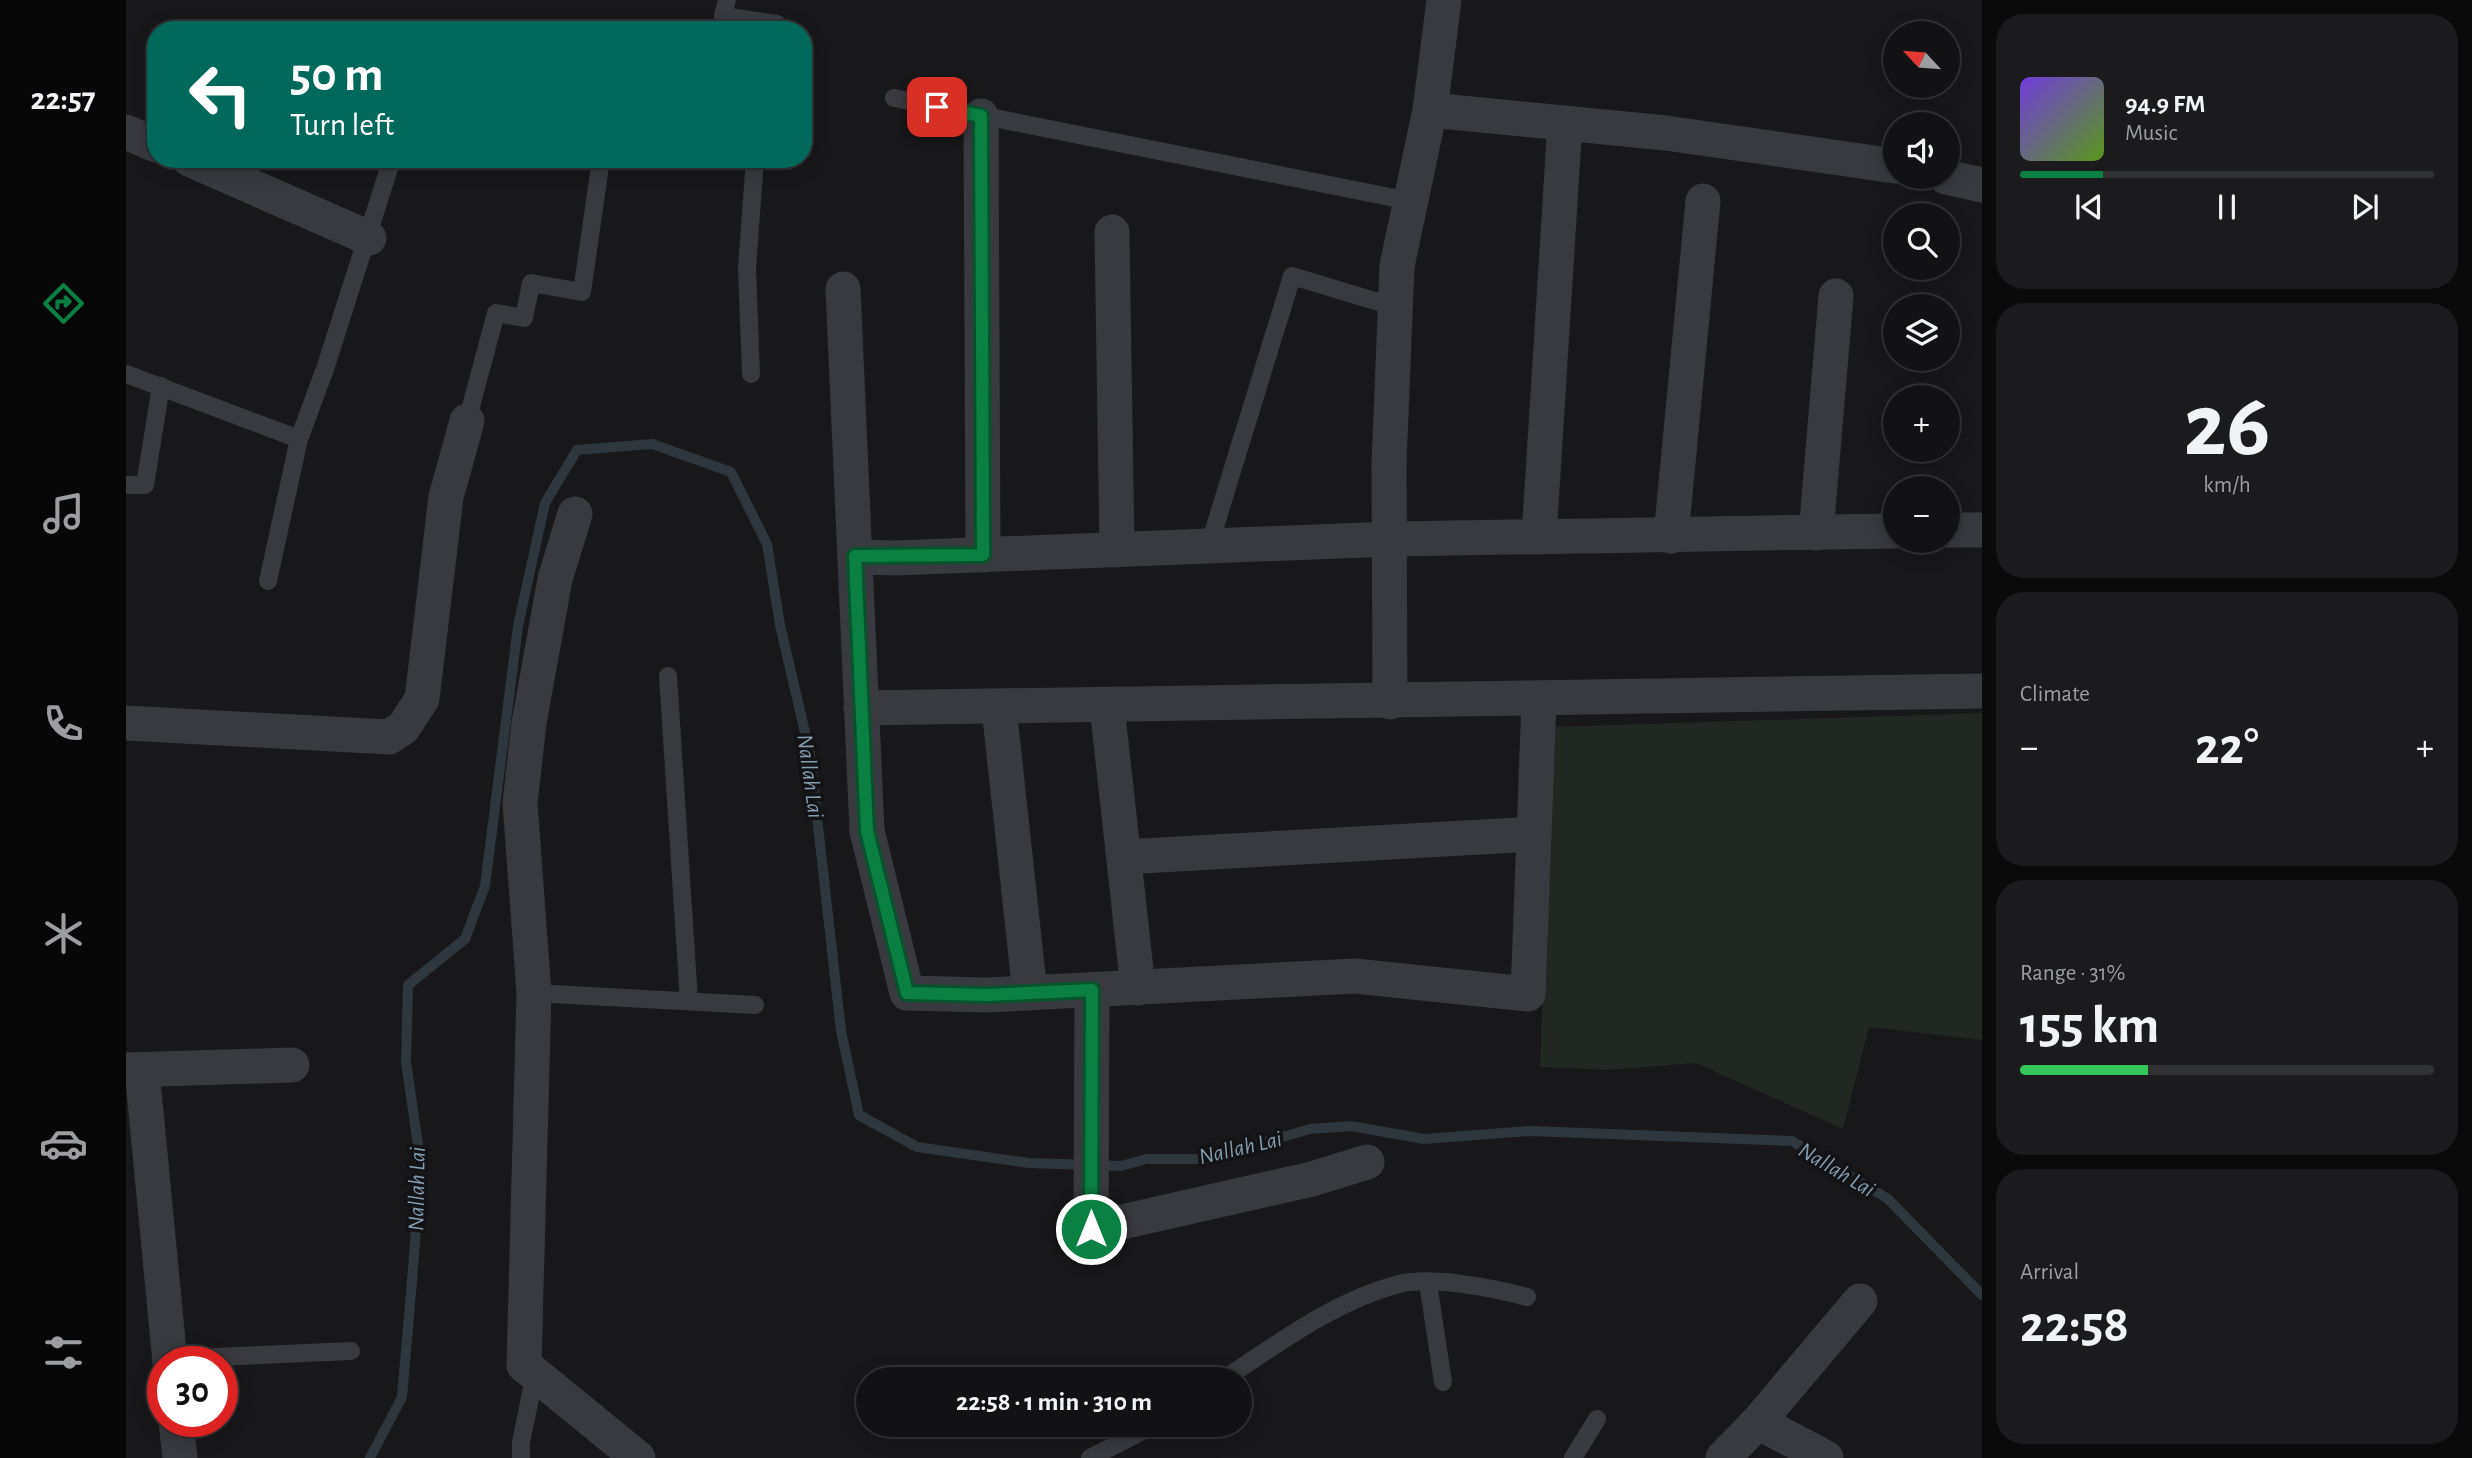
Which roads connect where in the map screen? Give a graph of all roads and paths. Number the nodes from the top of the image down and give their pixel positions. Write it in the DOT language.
graph roads {
  1 [pos="727,0"];
  2 [pos="1444,0"];
  3 [pos="757,21"];
  4 [pos="894,98"];
  5 [pos="1430,110"];
  6 [pos="981,116"];
  7 [pos="1565,123"];
  8 [pos="126,132"];
  9 [pos="147,141"];
  10 [pos="1883,164"];
  11 [pos="209,168"];
  12 [pos="389,168"];
  13 [pos="600,168"];
  14 [pos="754,168"];
  15 [pos="1960,180"];
  16 [pos="1982,185"];
  17 [pos="1410,201"];
  18 [pos="1703,201"];
  19 [pos="1112,232"];
  20 [pos="369,239"];
  21 [pos="843,289"];
  22 [pos="1836,296"];
  23 [pos="1395,307"];
  24 [pos="126,374"];
  25 [pos="751,374"];
  26 [pos="161,386"];
  27 [pos="467,421"];
  28 [pos="299,439"];
  29 [pos="126,485"];
  30 [pos="575,514"];
  31 [pos="1960,530"];
  32 [pos="1982,530"];
  33 [pos="1883,531"];
  34 [pos="1816,533"];
  35 [pos="1671,536"];
  36 [pos="1539,537"];
  37 [pos="1391,539"];
  38 [pos="1209,546"];
  39 [pos="1117,550"];
  40 [pos="983,555"];
  41 [pos="855,556"];
  42 [pos="268,581"];
  43 [pos="668,676"];
  44 [pos="1982,691"];
  45 [pos="1539,700"];
  46 [pos="1390,702"];
  47 [pos="1107,706"];
  48 [pos="861,708"];
  49 [pos="999,708"];
  50 [pos="126,723"];
  51 [pos="1534,834"];
  52 [pos="1124,857"];
  53 [pos="1139,988"];
  54 [pos="1092,990"];
  55 [pos="534,993"];
  56 [pos="1030,993"];
  57 [pos="689,1001"];
  58 [pos="755,1005"];
  59 [pos="292,1065"];
  60 [pos="134,1070"];
  61 [pos="1367,1162"];
  62 [pos="1428,1283"];
  63 [pos="1527,1297"];
  64 [pos="1860,1301"];
  65 [pos="168,1346"];
  66 [pos="351,1351"];
  67 [pos="238,1357"];
  68 [pos="1242,1367"];
  69 [pos="535,1374"];
  70 [pos="1443,1382"];
  71 [pos="1597,1419"];
  72 [pos="1758,1422"];
  73 [pos="178,1437"];
  74 [pos="1131,1437"];
  75 [pos="180,1458"];
  76 [pos="521,1458"];
  77 [pos="638,1458"];
  78 [pos="1090,1458"];
  79 [pos="1573,1458"];
  80 [pos="1723,1458"];
  81 [pos="1826,1458"];
  1 -- 3 [label="lane"];
  2 -- 5 [label="street"];
  4 -- 6 [label="lane"];
  5 -- 7 [label="street"];
  5 -- 17 [label="street"];
  6 -- 17 [label="lane"];
  6 -- 40 [label="street"];
  7 -- 10 [label="street"];
  7 -- 36 [label="street"];
  8 -- 9 [label="street"];
  11 -- 20 [label="street"];
  12 -- 20 [label="lane"];
  13 -- 27 [label="lane"];
  14 -- 25 [label="lane"];
  15 -- 16 [label="street"];
  17 -- 23 [label="street"];
  18 -- 35 [label="street"];
  19 -- 39 [label="street"];
  20 -- 28 [label="lane"];
  21 -- 41 [label="street"];
  22 -- 34 [label="street"];
  23 -- 37 [label="street"];
  23 -- 38 [label="lane"];
  24 -- 26 [label="lane"];
  26 -- 28 [label="lane"];
  26 -- 29 [label="lane"];
  27 -- 50 [label="street"];
  28 -- 42 [label="lane"];
  30 -- 55 [label="street"];
  31 -- 32 [label="street"];
  33 -- 34 [label="street"];
  34 -- 35 [label="street"];
  35 -- 36 [label="street"];
  36 -- 37 [label="street"];
  37 -- 38 [label="street"];
  37 -- 46 [label="street"];
  38 -- 39 [label="street"];
  39 -- 40 [label="street"];
  40 -- 41 [label="street"];
  41 -- 48 [label="street"];
  43 -- 57 [label="lane"];
  44 -- 45 [label="street"];
  45 -- 46 [label="street"];
  45 -- 51 [label="street"];
  46 -- 47 [label="street"];
  47 -- 49 [label="street"];
  47 -- 52 [label="street"];
  48 -- 49 [label="street"];
  48 -- 56 [label="street"];
  49 -- 56 [label="street"];
  51 -- 52 [label="street"];
  51 -- 53 [label="street"];
  52 -- 53 [label="street"];
  53 -- 54 [label="street"];
  54 -- 56 [label="street"];
  54 -- 61 [label="street"];
  55 -- 57 [label="lane"];
  55 -- 69 [label="street"];
  57 -- 58 [label="lane"];
  59 -- 60 [label="street"];
  60 -- 65 [label="street"];
  62 -- 63 [label="lane"];
  62 -- 68 [label="lane"];
  62 -- 70 [label="lane"];
  64 -- 72 [label="street"];
  66 -- 67 [label="lane"];
  69 -- 76 [label="lane"];
  69 -- 77 [label="street"];
  71 -- 79 [label="lane"];
  72 -- 80 [label="street"];
  72 -- 81 [label="street"];
  73 -- 75 [label="street"];
  74 -- 78 [label="lane"];
}
